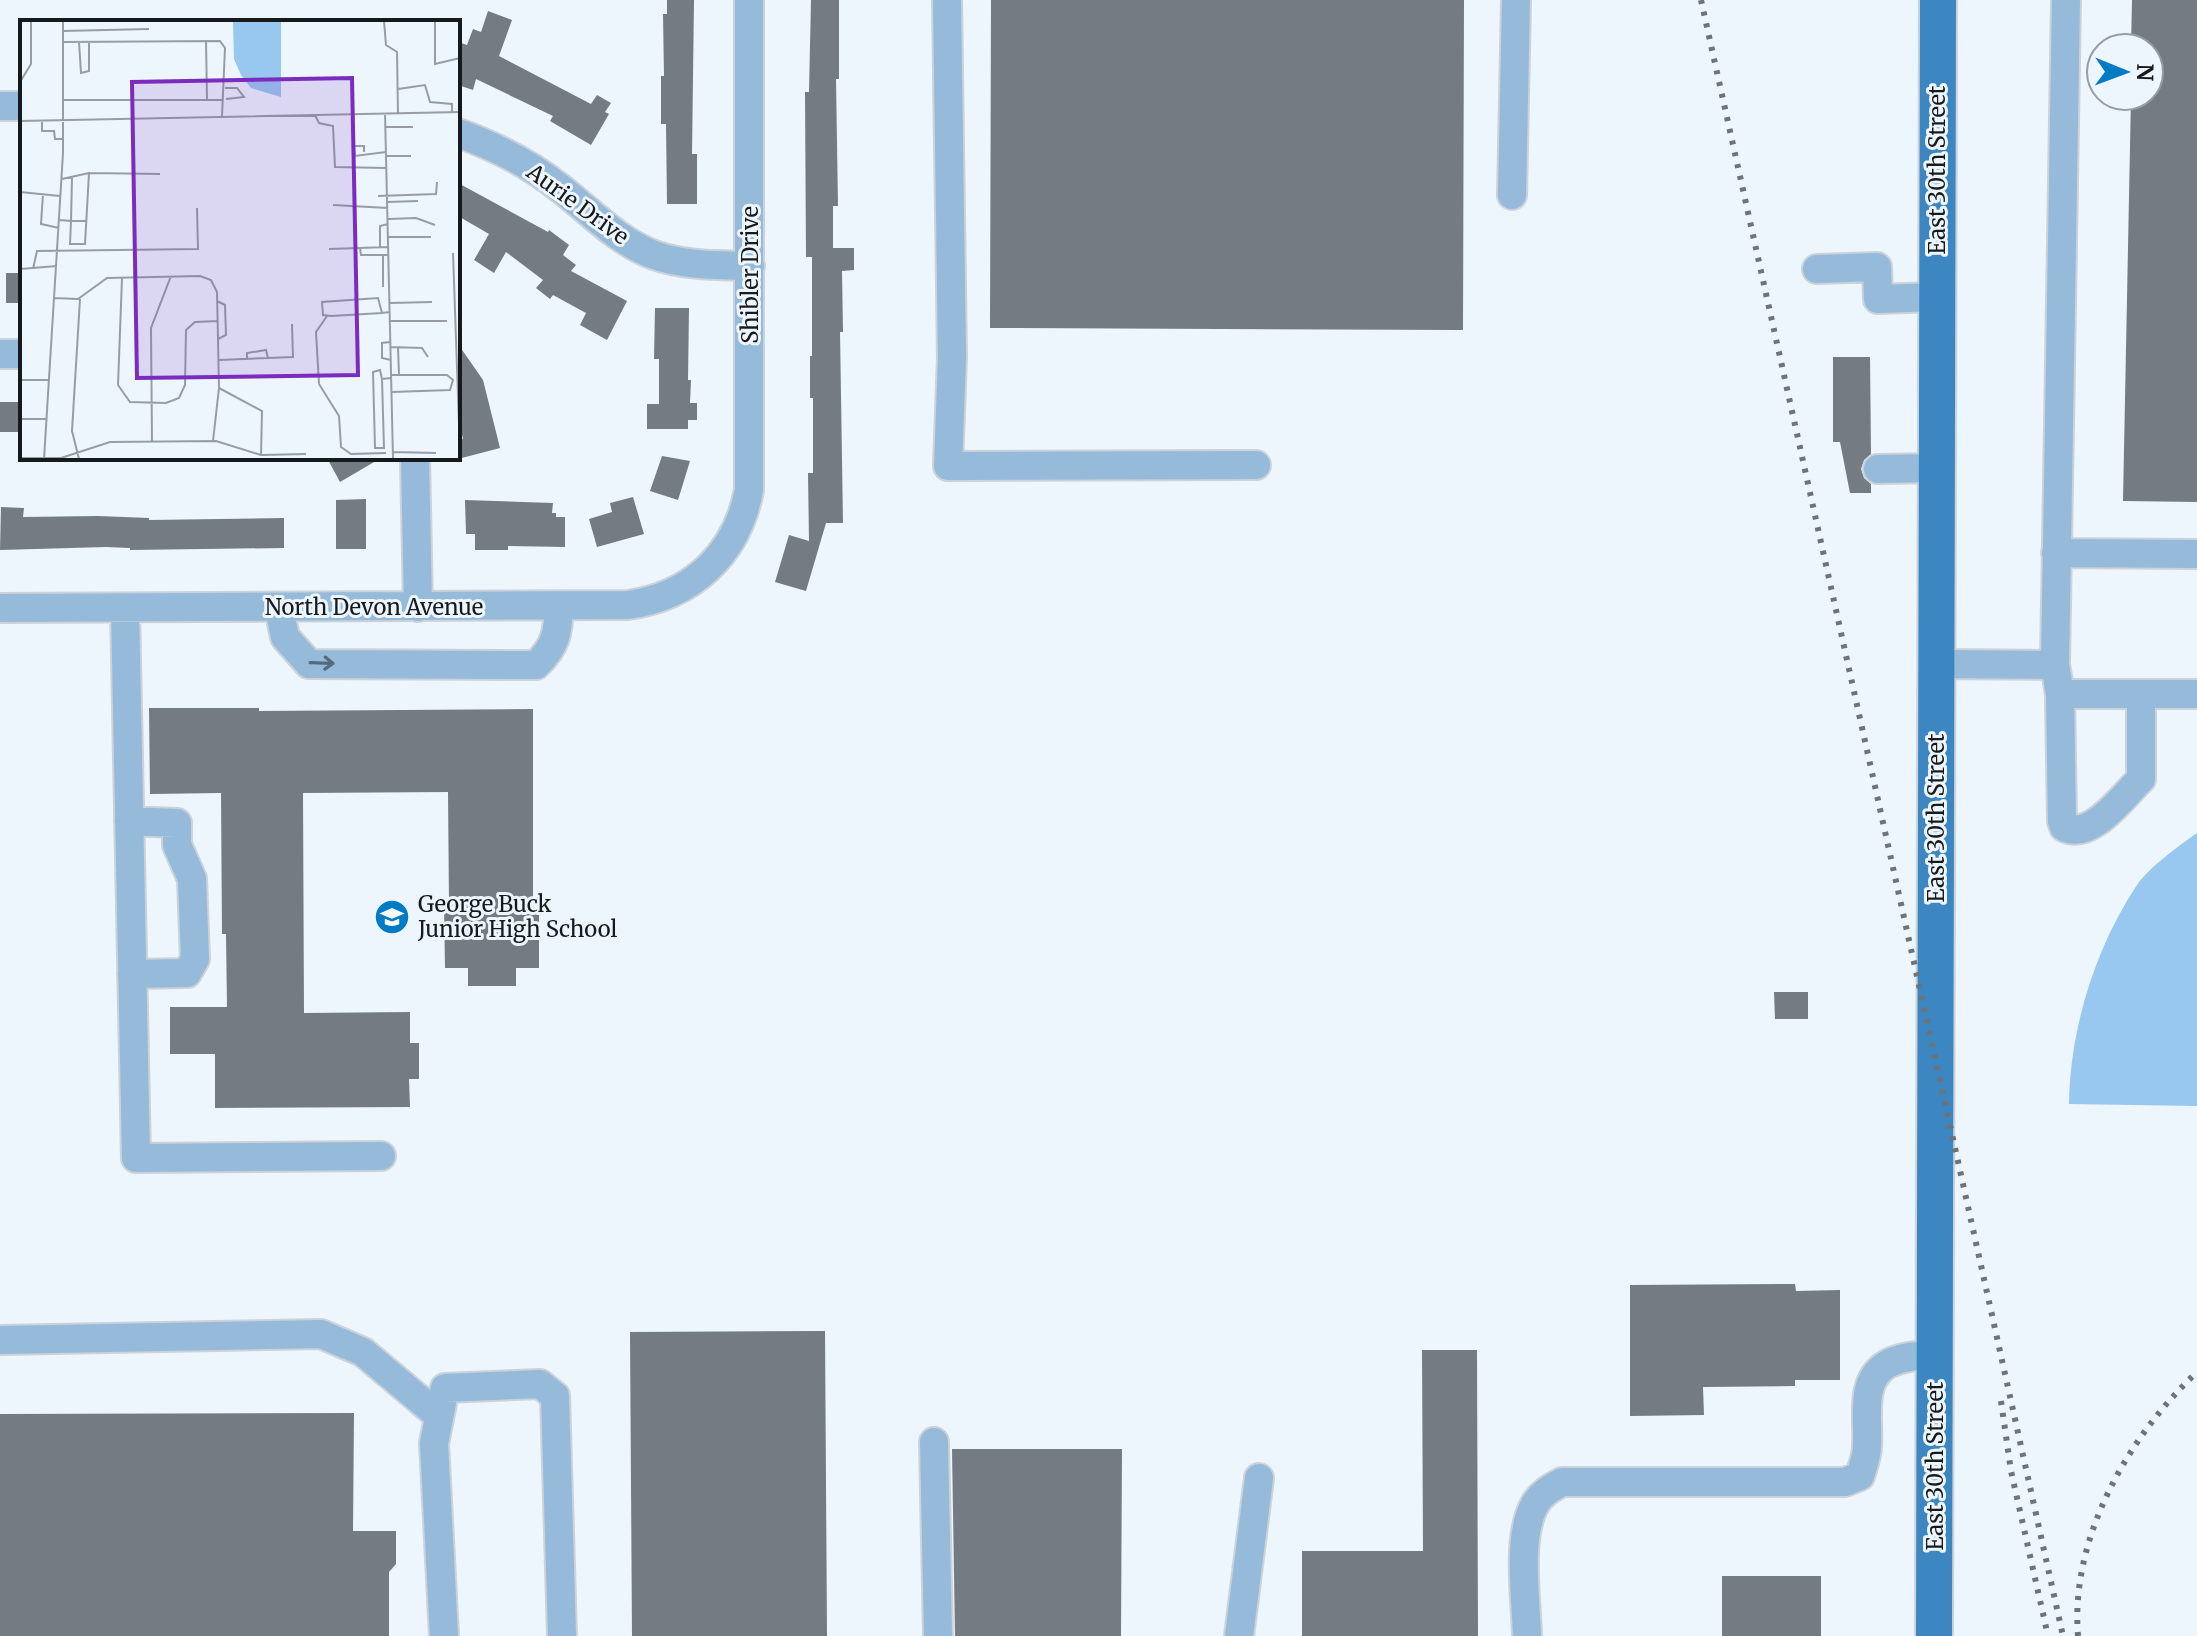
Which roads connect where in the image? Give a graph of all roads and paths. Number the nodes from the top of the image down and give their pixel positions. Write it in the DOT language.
graph roads {
  1 [pos="749,0"];
  2 [pos="947,0"];
  3 [pos="1516,0"];
  4 [pos="1938,0"];
  5 [pos="2066,0"];
  6 [pos="460,134"];
  7 [pos="1512,195"];
  8 [pos="750,266"];
  9 [pos="1817,269"];
  10 [pos="1937,297"];
  11 [pos="415,460"];
  12 [pos="1256,465"];
  13 [pos="1936,468"];
  14 [pos="1878,469"];
  15 [pos="728,545"];
  16 [pos="2056,553"];
  17 [pos="2197,554"];
  18 [pos="559,606"];
  19 [pos="418,607"];
  20 [pos="0,608"];
  21 [pos="125,608"];
  22 [pos="279,608"];
  23 [pos="1936,664"];
  24 [pos="2055,665"];
  25 [pos="2060,694"];
  26 [pos="2141,694"];
  27 [pos="2197,694"];
  28 [pos="129,821"];
  29 [pos="132,974"];
  30 [pos="381,1156"];
  31 [pos="0,1340"];
  32 [pos="1935,1354"];
  33 [pos="439,1416"];
  34 [pos="934,1442"];
  35 [pos="1259,1478"];
  36 [pos="444,1636"];
  37 [pos="562,1636"];
  38 [pos="938,1636"];
  39 [pos="1239,1636"];
  40 [pos="1527,1636"];
  41 [pos="1934,1636"];
  1 -- 8 [label="street, Shibler Drive"];
  2 -- 12 [label="street"];
  3 -- 7 [label="street"];
  4 -- 10 [label="main road, East 30th Street"];
  5 -- 16 [label="street"];
  6 -- 8 [label="street, Aurie Drive"];
  8 -- 15 [label="street, Shibler Drive"];
  9 -- 10 [label="street"];
  10 -- 13 [label="main road, East 30th Street"];
  11 -- 19 [label="street"];
  13 -- 14 [label="street"];
  13 -- 23 [label="main road, East 30th Street"];
  15 -- 18 [label="street, North Devon Avenue"];
  16 -- 17 [label="street"];
  16 -- 24 [label="street"];
  18 -- 19 [label="street, North Devon Avenue"];
  22 -- 18 [label="street, one-way"];
  19 -- 22 [label="street, North Devon Avenue"];
  20 -- 21 [label="street, North Devon Avenue"];
  21 -- 22 [label="street, North Devon Avenue"];
  21 -- 28 [label="street"];
  23 -- 24 [label="street"];
  23 -- 32 [label="main road, East 30th Street"];
  24 -- 25 [label="street"];
  25 -- 26 [label="street"];
  25 -- 26 [label="street"];
  26 -- 27 [label="street"];
  28 -- 29 [label="street"];
  28 -- 29 [label="street"];
  29 -- 30 [label="street"];
  31 -- 33 [label="street"];
  32 -- 40 [label="street"];
  32 -- 41 [label="main road, East 30th Street"];
  33 -- 36 [label="street"];
  33 -- 37 [label="street"];
  34 -- 38 [label="street"];
  35 -- 39 [label="street"];
}
